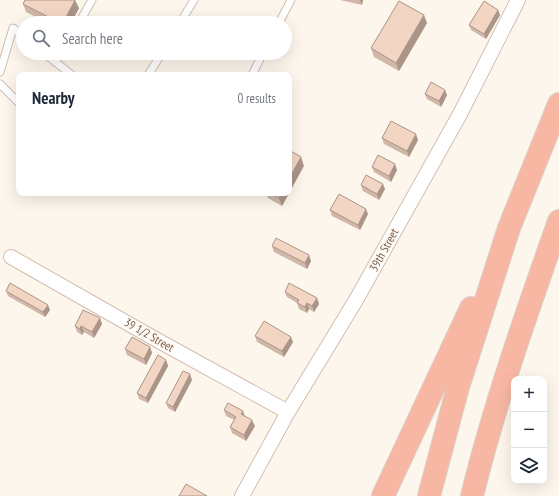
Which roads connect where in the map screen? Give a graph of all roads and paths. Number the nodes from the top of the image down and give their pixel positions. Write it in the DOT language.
graph roads {
  1 [pos="92,0"];
  2 [pos="194,0"];
  3 [pos="291,0"];
  4 [pos="518,0"];
  5 [pos="83,16"];
  6 [pos="184,16"];
  7 [pos="283,16"];
  8 [pos="16,30"];
  9 [pos="53,60"];
  10 [pos="158,60"];
  11 [pos="260,60"];
  12 [pos="55,62"];
  13 [pos="0,72"];
  14 [pos="68,72"];
  15 [pos="150,72"];
  16 [pos="254,72"];
  17 [pos="0,84"];
  18 [pos="16,100"];
  19 [pos="559,104"];
  20 [pos="559,221"];
  21 [pos="509,228"];
  22 [pos="11,257"];
  23 [pos="288,412"];
  24 [pos="242,496"];
  25 [pos="383,496"];
  26 [pos="428,496"];
  27 [pos="472,496"];
  1 -- 5 [label="lane"];
  2 -- 6 [label="lane"];
  3 -- 7 [label="lane"];
  4 -- 23 [label="street, 39th Street"];
  8 -- 13 [label="lane"];
  9 -- 12 [label="lane"];
  10 -- 15 [label="lane"];
  11 -- 16 [label="lane"];
  12 -- 14 [label="lane"];
  17 -- 18 [label="lane"];
  19 -- 21 [label="highway"];
  20 -- 27 [label="highway"];
  21 -- 25 [label="highway"];
  21 -- 26 [label="highway"];
  22 -- 23 [label="street, 39 1/2 Street"];
  23 -- 24 [label="street, 39th Street"];
}
